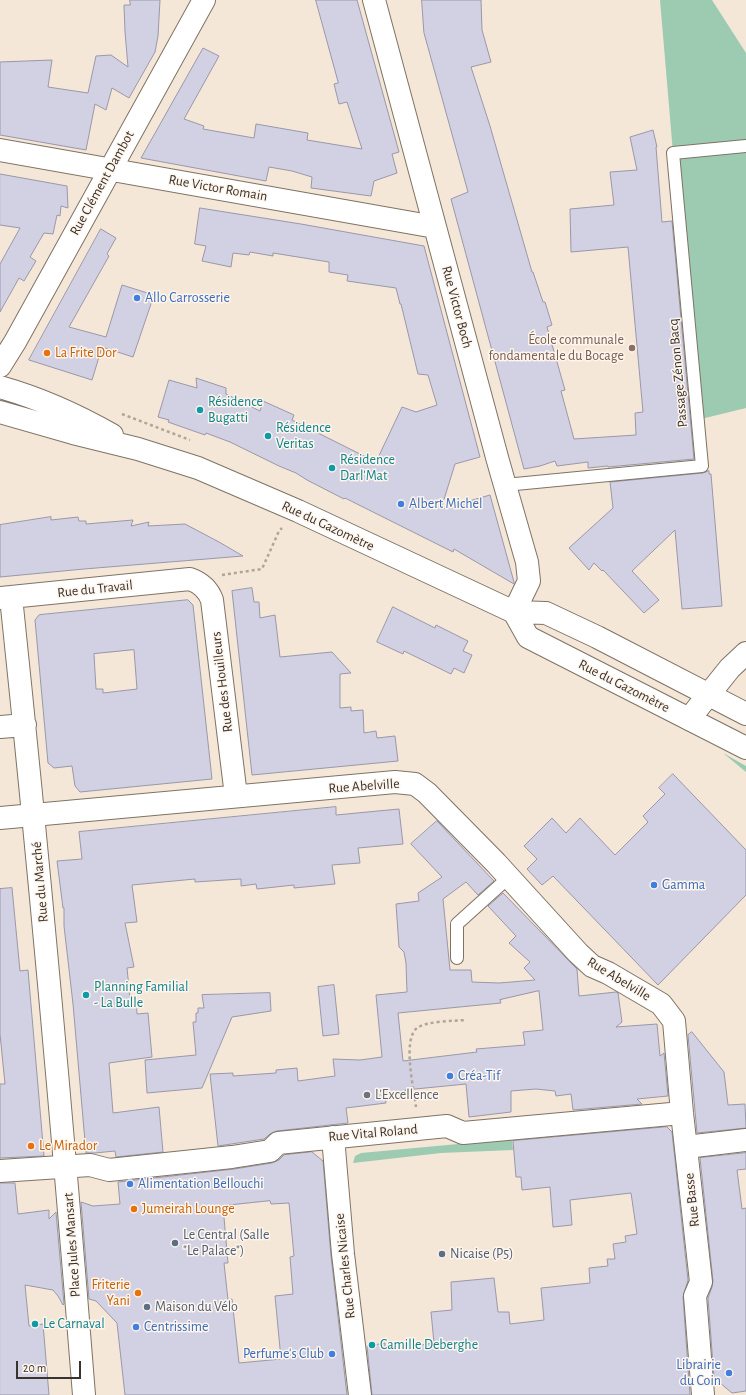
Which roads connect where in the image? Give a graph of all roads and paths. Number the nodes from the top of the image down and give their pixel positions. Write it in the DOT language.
graph roads {
  1 [pos="204,0"];
  2 [pos="374,0"];
  3 [pos="746,146"];
  4 [pos="0,150"];
  5 [pos="110,168"];
  6 [pos="435,227"];
  7 [pos="0,366"];
  8 [pos="0,387"];
  9 [pos="0,412"];
  10 [pos="138,449"];
  11 [pos="505,485"];
  12 [pos="298,511"];
  13 [pos="195,581"];
  14 [pos="6,597"];
  15 [pos="514,612"];
  16 [pos="746,653"];
  17 [pos="708,695"];
  18 [pos="746,714"];
  19 [pos="689,719"];
  20 [pos="25,725"];
  21 [pos="0,727"];
  22 [pos="746,748"];
  23 [pos="236,796"];
  24 [pos="34,815"];
  25 [pos="0,818"];
  26 [pos="508,878"];
  27 [pos="457,958"];
  28 [pos="664,1008"];
  29 [pos="466,1020"];
  30 [pos="682,1113"];
  31 [pos="419,1129"];
  32 [pos="333,1137"];
  33 [pos="746,1140"];
  34 [pos="686,1146"];
  35 [pos="66,1167"];
  36 [pos="0,1171"];
  37 [pos="84,1395"];
  38 [pos="360,1395"];
  39 [pos="703,1395"];
  1 -- 5 [label="street, Rue Clément Dambot"];
  2 -- 6 [label="street, Rue Victor Boch"];
  3 -- 11 [label="lane, Passage Zénon Bacq"];
  4 -- 5 [label="street, Rue Victor Romain"];
  5 -- 6 [label="street, Rue Victor Romain"];
  5 -- 7 [label="street, Rue Clément Dambot"];
  6 -- 11 [label="street, Rue Victor Boch"];
  8 -- 10 [label="street, Rue du Gazomètre"];
  9 -- 10 [label="street, Rue du Gazomètre"];
  10 -- 12 [label="street, Rue du Gazomètre"];
  11 -- 15 [label="street, Rue Victor Boch"];
  12 -- 13 [label="path"];
  12 -- 15 [label="street, Rue du Gazomètre"];
  13 -- 14 [label="street, Rue du Travail"];
  13 -- 23 [label="street, Rue des Houilleurs"];
  14 -- 20 [label="street, Rue du Marché"];
  15 -- 17 [label="street, Rue du Gazomètre"];
  15 -- 19 [label="street, Rue du Gazomètre"];
  16 -- 17 [label="street"];
  17 -- 18 [label="street, Rue du Gazomètre"];
  17 -- 19 [label="street"];
  19 -- 22 [label="street, Rue du Gazomètre"];
  20 -- 21 [label="street"];
  20 -- 24 [label="street, Rue du Marché"];
  23 -- 24 [label="street, Rue Abelville"];
  23 -- 26 [label="street, Rue Abelville"];
  24 -- 25 [label="street, Rue Abelville"];
  24 -- 35 [label="street, Rue du Marché"];
  26 -- 27 [label="lane"];
  26 -- 28 [label="street, Rue Abelville"];
  28 -- 30 [label="street, Rue Basse"];
  29 -- 31 [label="path"];
  30 -- 31 [label="street, Rue Vital Roland"];
  30 -- 34 [label="street, Rue Basse"];
  31 -- 32 [label="street, Rue Vital Roland"];
  32 -- 35 [label="street, Rue Vital Roland"];
  32 -- 38 [label="street, Rue Charles Nicaise"];
  33 -- 34 [label="street"];
  34 -- 39 [label="street, Rue Basse"];
  35 -- 36 [label="street, Rue Vital Roland"];
  35 -- 37 [label="street, Place Jules Mansart"];
}
